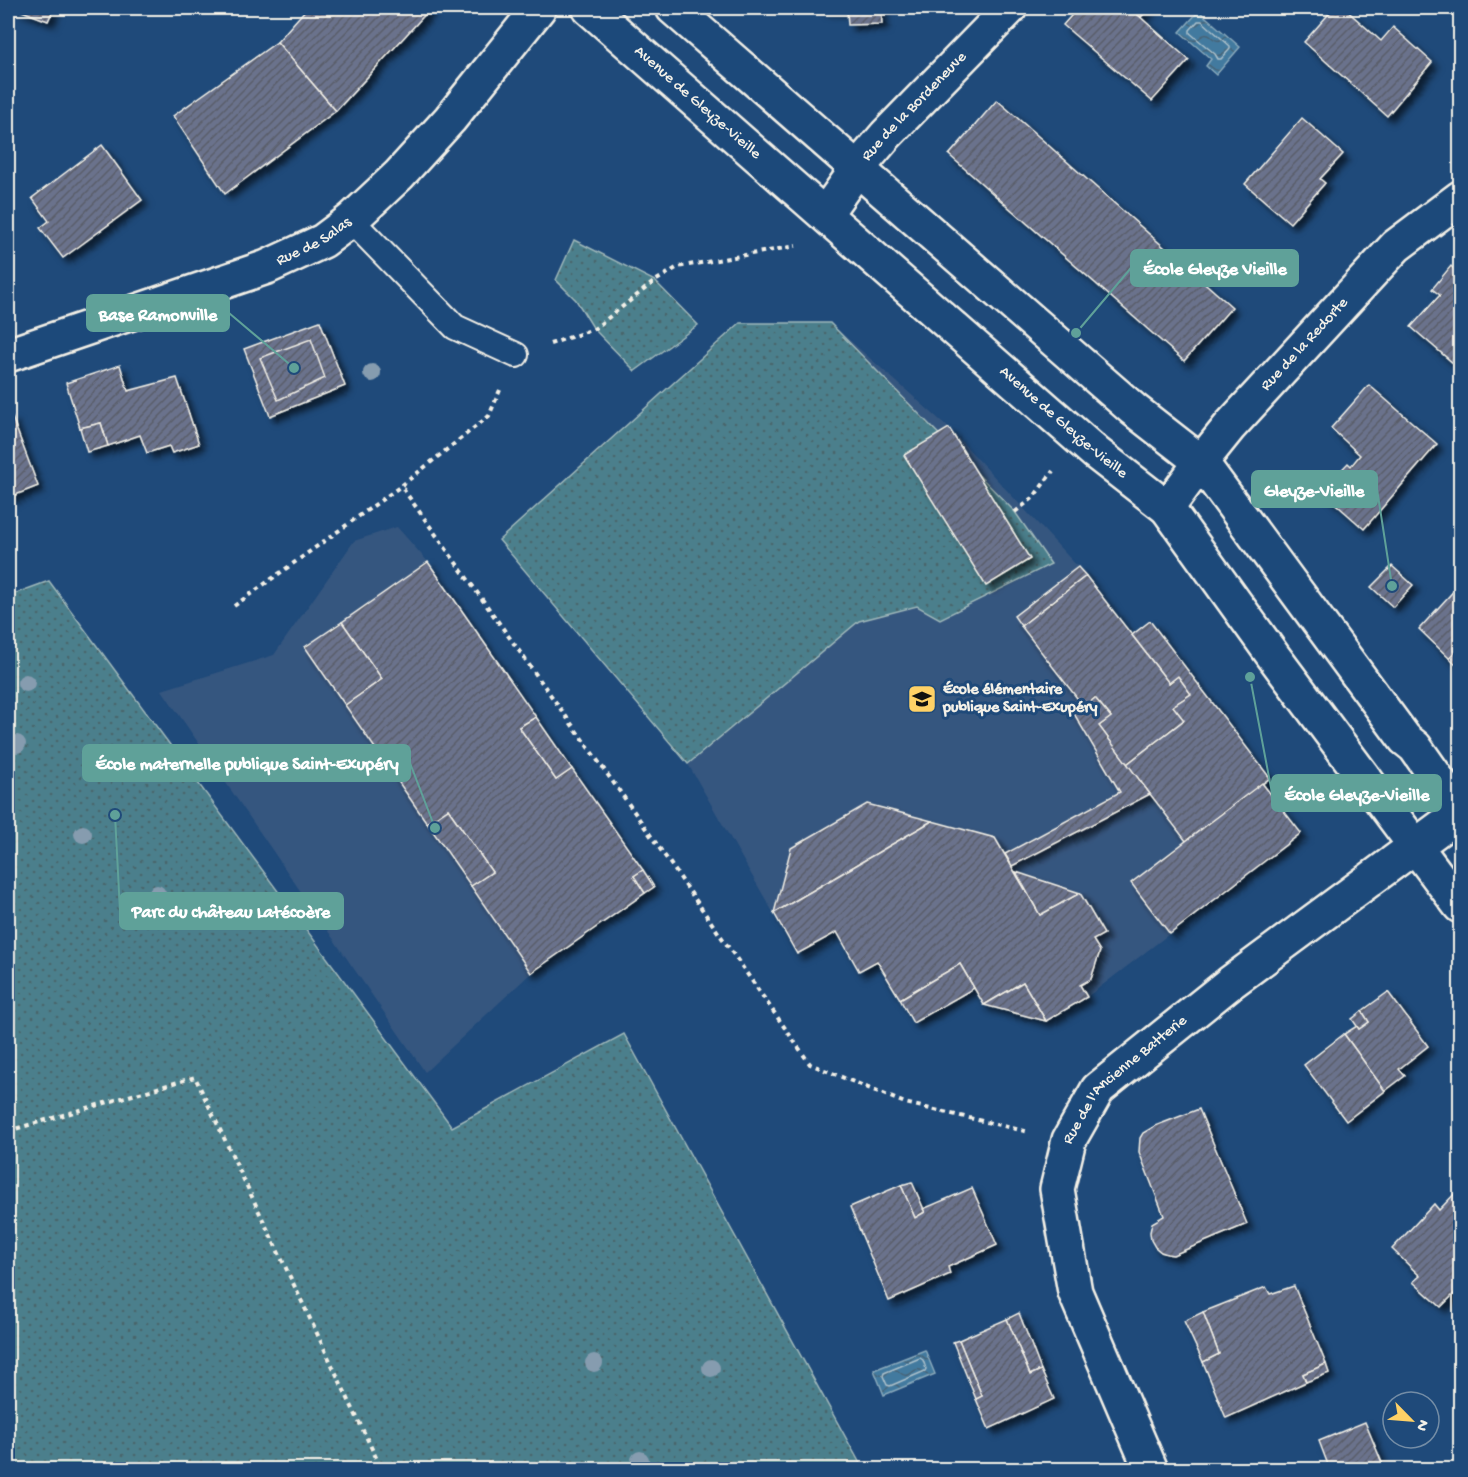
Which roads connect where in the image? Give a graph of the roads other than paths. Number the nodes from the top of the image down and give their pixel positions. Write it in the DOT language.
graph roads {
  1 [pos="539,8"];
  2 [pos="589,8"];
  3 [pos="673,8"];
  4 [pos="1010,8"];
  5 [pos="857,169"];
  6 [pos="1461,198"];
  7 [pos="351,220"];
  8 [pos="833,221"];
  9 [pos="8,355"];
  10 [pos="516,355"];
  11 [pos="1201,462"];
  12 [pos="1167,508"];
  13 [pos="1461,812"];
  14 [pos="1416,845"];
  15 [pos="1461,906"];
  16 [pos="1150,1470"];
  1 -- 7 [label="street, Rue de Salas"];
  2 -- 8 [label="street, Avenue de Gleyze-Vieille"];
  3 -- 5 [label="street"];
  4 -- 5 [label="street, Rue de la Bordeneuve"];
  5 -- 8 [label="street, Rue de la Bordeneuve"];
  5 -- 11 [label="street"];
  6 -- 11 [label="street, Rue de la Redorte"];
  7 -- 9 [label="street, Rue de Salas"];
  7 -- 10 [label="lane"];
  8 -- 12 [label="street, Avenue de Gleyze-Vieille"];
  11 -- 12 [label="street, Rue de la Redorte"];
  11 -- 13 [label="street"];
  12 -- 14 [label="street, Avenue de Gleyze-Vieille"];
  13 -- 14 [label="street, Rue de l'Ancienne Batterie"];
  14 -- 15 [label="street, Avenue de Gleyze-Vieille"];
  14 -- 16 [label="street, Rue de l'Ancienne Batterie"];
}
